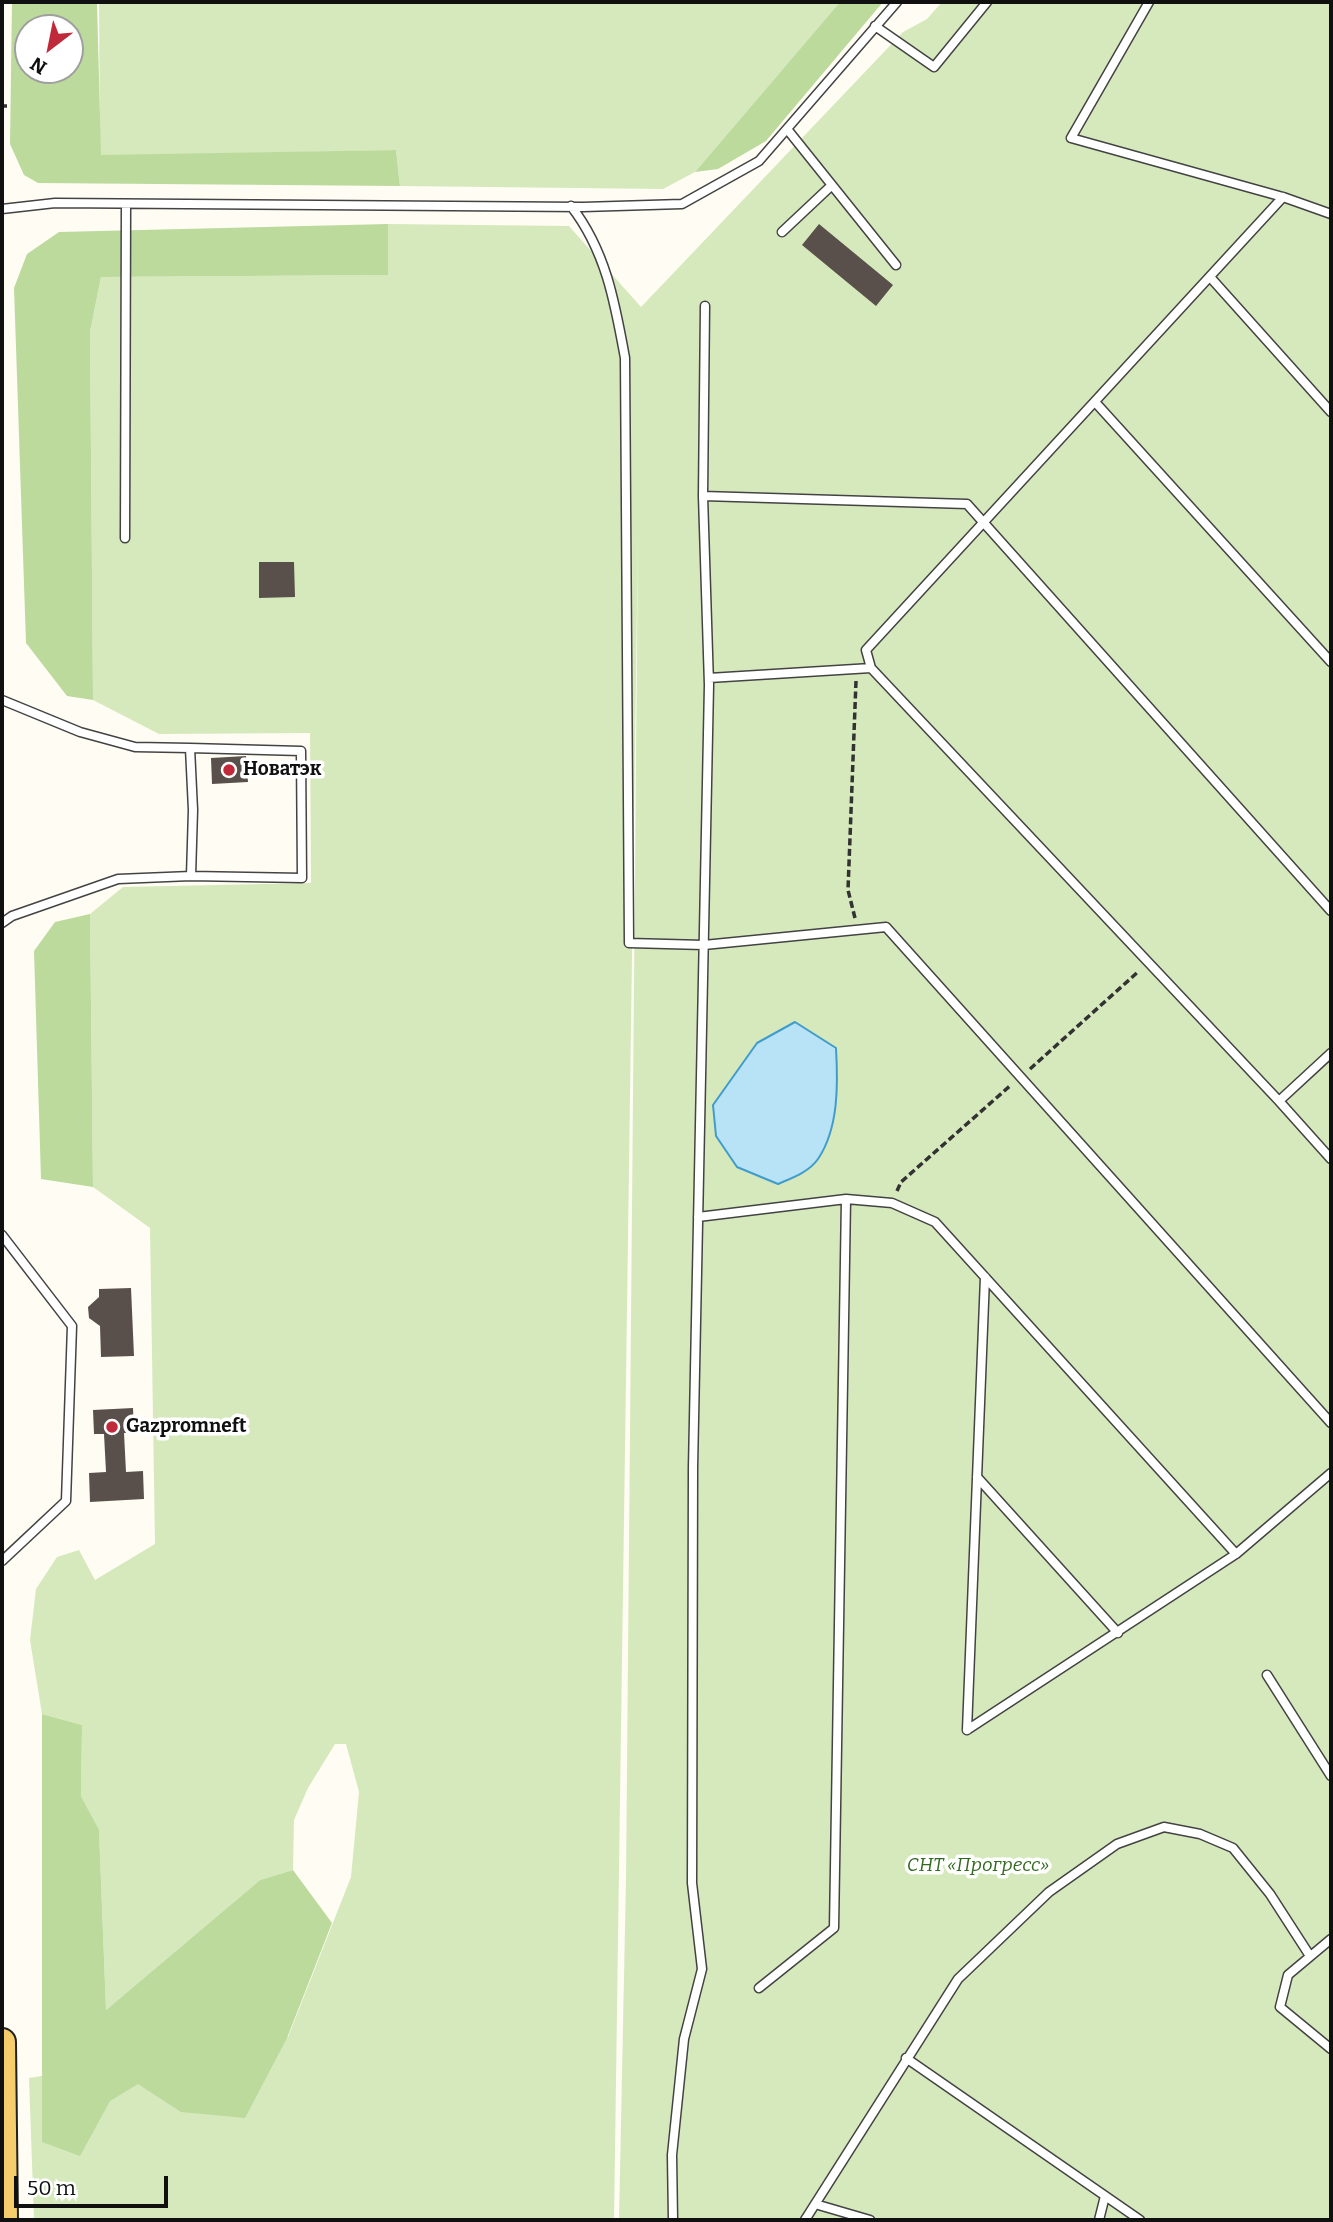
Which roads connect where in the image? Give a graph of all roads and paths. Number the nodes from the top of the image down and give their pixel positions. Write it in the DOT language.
graph roads {
  1 [pos="897,2"];
  2 [pos="987,2"];
  3 [pos="1149,2"];
  4 [pos="875,26"];
  5 [pos="787,129"];
  6 [pos="832,185"];
  7 [pos="1283,197"];
  8 [pos="126,204"];
  9 [pos="571,206"];
  10 [pos="2,209"];
  11 [pos="1331,214"];
  12 [pos="782,232"];
  13 [pos="896,265"];
  14 [pos="1210,277"];
  15 [pos="705,306"];
  16 [pos="1095,402"];
  17 [pos="1331,412"];
  18 [pos="703,496"];
  19 [pos="982,524"];
  20 [pos="125,538"];
  21 [pos="1331,662"];
  22 [pos="871,668"];
  23 [pos="856,669"];
  24 [pos="709,678"];
  25 [pos="2,700"];
  26 [pos="190,748"];
  27 [pos="191,876"];
  28 [pos="1331,911"];
  29 [pos="2,923"];
  30 [pos="858,930"];
  31 [pos="704,945"];
  32 [pos="1331,1053"];
  33 [pos="1279,1101"];
  34 [pos="1331,1159"];
  35 [pos="846,1199"];
  36 [pos="698,1217"];
  37 [pos="2,1236"];
  38 [pos="985,1278"];
  39 [pos="1331,1423"];
  40 [pos="1331,1473"];
  41 [pos="977,1477"];
  42 [pos="1236,1554"];
  43 [pos="2,1561"];
  44 [pos="1118,1633"];
  45 [pos="1267,1675"];
  46 [pos="1331,1776"];
  47 [pos="1331,1939"];
  48 [pos="1310,1956"];
  49 [pos="759,1988"];
  50 [pos="2,2042"];
  51 [pos="1331,2049"];
  52 [pos="906,2058"];
  53 [pos="1105,2196"];
  54 [pos="815,2204"];
  55 [pos="4,2220"];
  56 [pos="673,2220"];
  57 [pos="805,2220"];
  58 [pos="870,2220"];
  59 [pos="1098,2220"];
  60 [pos="1140,2220"];
  1 -- 4 [label="lane"];
  2 -- 4 [label="lane"];
  3 -- 7 [label="lane"];
  4 -- 5 [label="lane"];
  5 -- 6 [label="lane"];
  5 -- 9 [label="lane"];
  6 -- 12 [label="lane"];
  6 -- 13 [label="lane"];
  7 -- 11 [label="lane"];
  7 -- 14 [label="lane"];
  8 -- 9 [label="lane"];
  8 -- 10 [label="lane"];
  8 -- 20 [label="lane"];
  9 -- 31 [label="lane"];
  14 -- 16 [label="lane"];
  14 -- 17 [label="lane"];
  15 -- 18 [label="lane"];
  16 -- 19 [label="lane"];
  16 -- 21 [label="lane"];
  18 -- 19 [label="lane"];
  18 -- 24 [label="lane"];
  19 -- 22 [label="lane"];
  19 -- 28 [label="lane"];
  22 -- 23 [label="lane"];
  22 -- 33 [label="lane"];
  23 -- 24 [label="lane"];
  23 -- 30 [label="path"];
  24 -- 31 [label="lane"];
  25 -- 26 [label="lane"];
  26 -- 27 [label="lane"];
  26 -- 27 [label="lane"];
  27 -- 29 [label="lane"];
  30 -- 31 [label="lane"];
  30 -- 39 [label="lane"];
  31 -- 36 [label="lane"];
  32 -- 33 [label="lane"];
  33 -- 34 [label="lane"];
  35 -- 36 [label="lane"];
  35 -- 38 [label="lane"];
  35 -- 49 [label="lane"];
  36 -- 56 [label="lane"];
  37 -- 43 [label="lane"];
  38 -- 41 [label="lane"];
  38 -- 42 [label="lane"];
  40 -- 42 [label="lane"];
  41 -- 44 [label="lane"];
  41 -- 44 [label="lane"];
  42 -- 44 [label="lane"];
  45 -- 46 [label="lane"];
  47 -- 48 [label="lane"];
  48 -- 51 [label="lane"];
  48 -- 52 [label="lane"];
  50 -- 55 [label="main road"];
  52 -- 53 [label="lane"];
  52 -- 54 [label="lane"];
  53 -- 59 [label="lane"];
  53 -- 60 [label="lane"];
  54 -- 57 [label="lane"];
  54 -- 58 [label="lane"];
}
